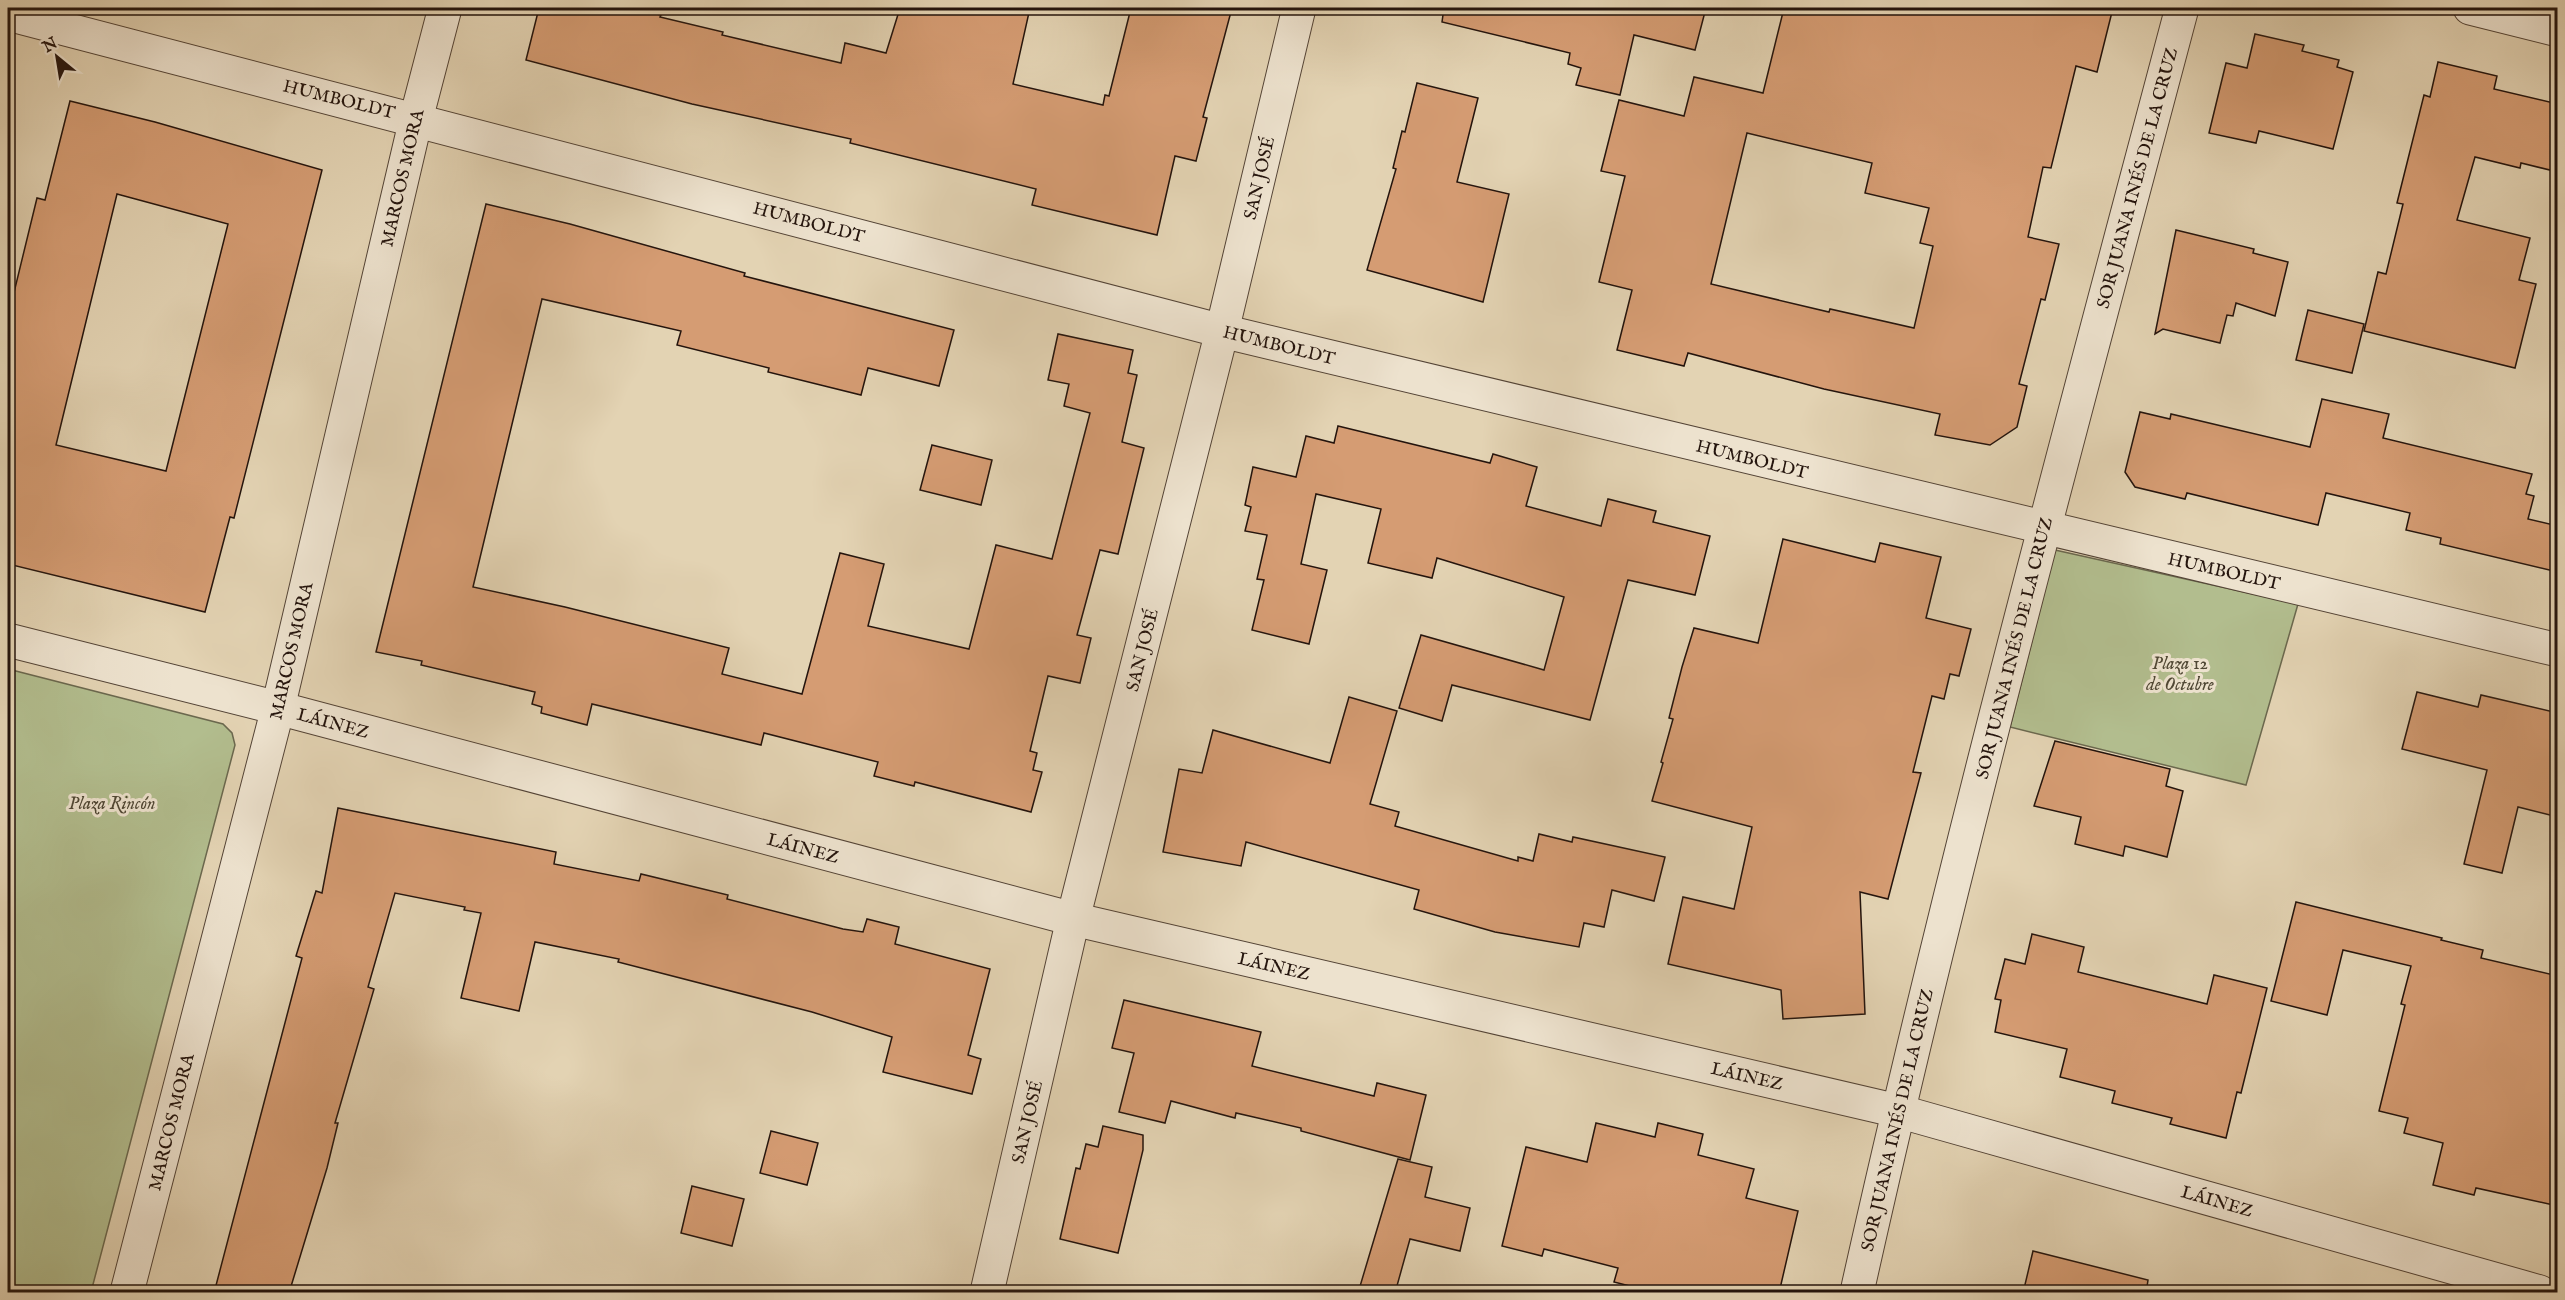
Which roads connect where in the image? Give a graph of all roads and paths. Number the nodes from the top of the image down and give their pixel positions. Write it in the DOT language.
graph roads {
  1 [pos="445,8"];
  2 [pos="1299,8"];
  3 [pos="2182,8"];
  4 [pos="2470,8"];
  5 [pos="8,14"];
  6 [pos="2558,30"];
  7 [pos="416,119"];
  8 [pos="1222,331"];
  9 [pos="2043,529"];
  10 [pos="8,640"];
  11 [pos="2558,650"];
  12 [pos="278,708"];
  13 [pos="1073,919"];
  14 [pos="1898,1111"];
  15 [pos="127,1293"];
  16 [pos="987,1293"];
  17 [pos="1857,1293"];
  18 [pos="2540,1293"];
  1 -- 7 [label="street, MARCOS MORA"];
  2 -- 8 [label="street, SAN JOSÉ"];
  3 -- 9 [label="street, SOR JUANA INÉS DE LA CRUZ"];
  4 -- 6 [label="street"];
  5 -- 7 [label="street, HUMBOLDT"];
  7 -- 8 [label="street, HUMBOLDT"];
  7 -- 12 [label="street, MARCOS MORA"];
  8 -- 9 [label="street, HUMBOLDT"];
  8 -- 13 [label="street, SAN JOSÉ"];
  9 -- 11 [label="street, HUMBOLDT"];
  9 -- 14 [label="street, SOR JUANA INÉS DE LA CRUZ"];
  10 -- 12 [label="street, LÁINEZ"];
  12 -- 13 [label="street, LÁINEZ"];
  12 -- 15 [label="street, MARCOS MORA"];
  13 -- 14 [label="street, LÁINEZ"];
  13 -- 16 [label="street, SAN JOSÉ"];
  14 -- 17 [label="street, SOR JUANA INÉS DE LA CRUZ"];
  14 -- 18 [label="street, LÁINEZ"];
}
